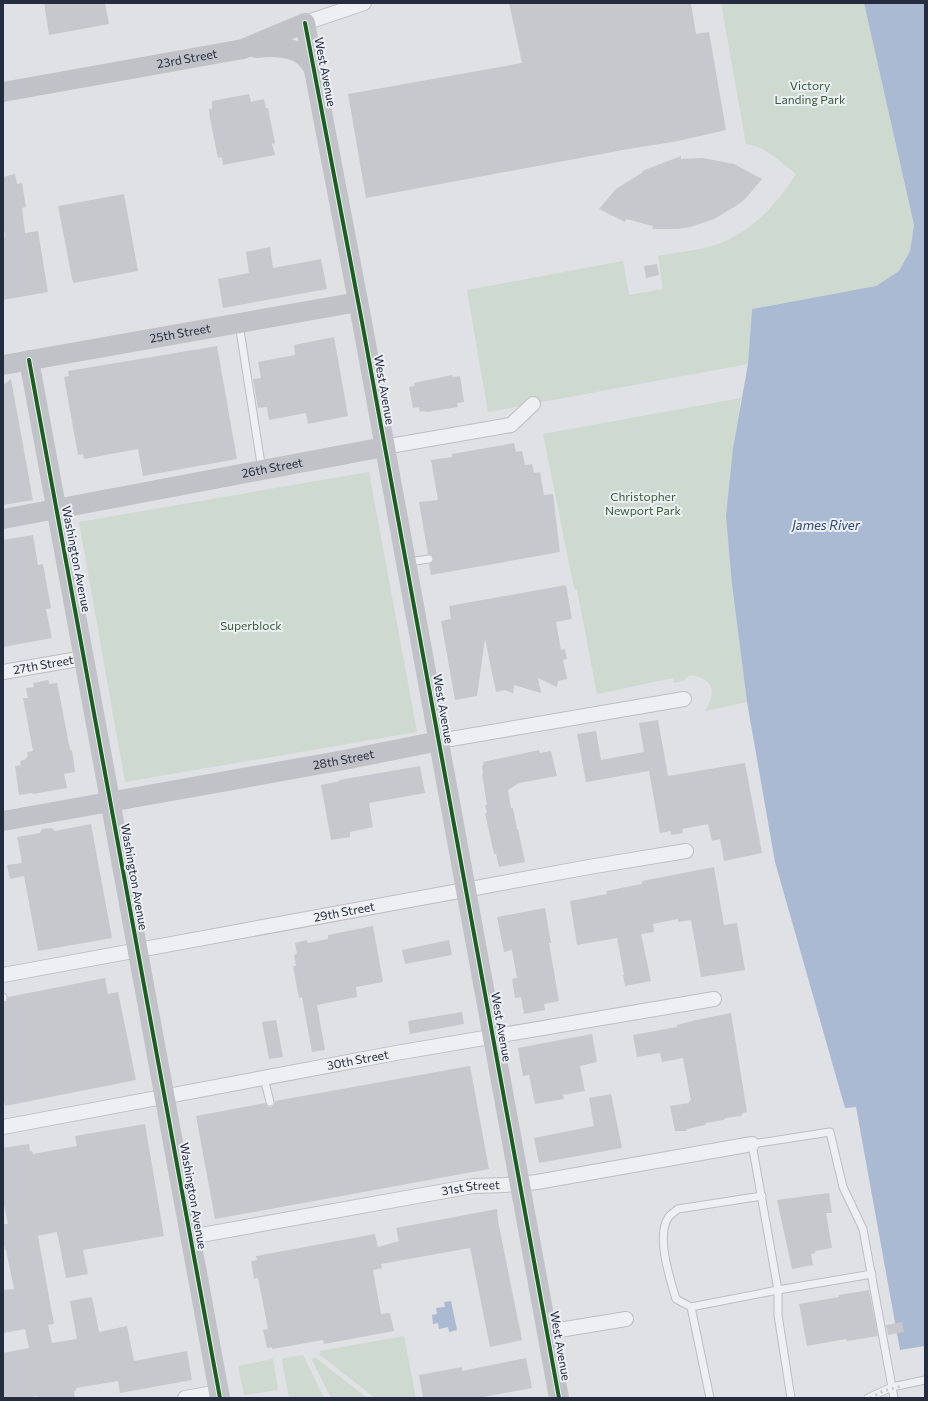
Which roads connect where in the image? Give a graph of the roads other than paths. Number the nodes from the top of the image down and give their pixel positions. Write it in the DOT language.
graph roads {
  1 [pos="364,3"];
  2 [pos="305,23"];
  3 [pos="243,49"];
  4 [pos="314,68"];
  5 [pos="3,92"];
  6 [pos="358,302"];
  7 [pos="238,323"];
  8 [pos="29,360"];
  9 [pos="3,365"];
  10 [pos="533,404"];
  11 [pos="384,448"];
  12 [pos="262,470"];
  13 [pos="56,509"];
  14 [pos="3,519"];
  15 [pos="429,559"];
  16 [pos="406,562"];
  17 [pos="84,658"];
  18 [pos="3,672"];
  19 [pos="684,699"];
  20 [pos="439,741"];
  21 [pos="110,802"];
  22 [pos="3,821"];
  23 [pos="686,851"];
  24 [pos="466,890"];
  25 [pos="137,950"];
  26 [pos="3,974"];
  27 [pos="714,999"];
  28 [pos="493,1037"];
  29 [pos="264,1078"];
  30 [pos="164,1096"];
  31 [pos="270,1102"];
  32 [pos="3,1126"];
  33 [pos="752,1144"];
  34 [pos="520,1183"];
  35 [pos="762,1196"];
  36 [pos="190,1237"];
  37 [pos="872,1274"];
  38 [pos="778,1290"];
  39 [pos="691,1307"];
  40 [pos="626,1319"];
  41 [pos="547,1332"];
  42 [pos="925,1380"];
  43 [pos="892,1387"];
  44 [pos="219,1395"];
  45 [pos="185,1398"];
  46 [pos="559,1398"];
  47 [pos="710,1398"];
  48 [pos="791,1398"];
  49 [pos="868,1398"];
  50 [pos="894,1398"];
  1 -- 2 [label="street, 23rd Street"];
  2 -- 3 [label="street, 23rd Street"];
  2 -- 4 [label="street, West Avenue"];
  3 -- 4 [label="street"];
  3 -- 5 [label="street, 23rd Street"];
  4 -- 6 [label="street, West Avenue"];
  6 -- 7 [label="street, 25th Street"];
  6 -- 11 [label="street, West Avenue"];
  7 -- 8 [label="street, 25th Street"];
  7 -- 12 [label="lane"];
  8 -- 9 [label="street, 25th Street"];
  8 -- 13 [label="street, Washington Avenue"];
  10 -- 11 [label="street, 26th Street"];
  11 -- 12 [label="street, 26th Street"];
  11 -- 16 [label="street, West Avenue"];
  12 -- 13 [label="street, 26th Street"];
  13 -- 14 [label="street, 26th Street"];
  13 -- 17 [label="street, Washington Avenue"];
  15 -- 16 [label="lane"];
  16 -- 20 [label="street, West Avenue"];
  17 -- 18 [label="street, 27th Street"];
  17 -- 21 [label="street, Washington Avenue"];
  19 -- 20 [label="street, 28th Street"];
  20 -- 21 [label="street, 28th Street"];
  20 -- 24 [label="street, West Avenue"];
  21 -- 22 [label="street, 28th Street"];
  21 -- 25 [label="street, Washington Avenue"];
  23 -- 24 [label="street, 29th Street"];
  24 -- 25 [label="street, 29th Street"];
  24 -- 28 [label="street, West Avenue"];
  25 -- 26 [label="street, 29th Street"];
  25 -- 30 [label="street, Washington Avenue"];
  27 -- 28 [label="street, 30th Street"];
  28 -- 29 [label="street, 30th Street"];
  28 -- 34 [label="street, West Avenue"];
  29 -- 30 [label="street, 30th Street"];
  29 -- 31 [label="lane"];
  30 -- 32 [label="street, 30th Street"];
  30 -- 36 [label="street, Washington Avenue"];
  33 -- 34 [label="street, 31st Street"];
  33 -- 35 [label="lane"];
  33 -- 37 [label="lane"];
  34 -- 36 [label="street, 31st Street"];
  34 -- 41 [label="street, West Avenue"];
  35 -- 38 [label="lane"];
  35 -- 39 [label="lane"];
  36 -- 44 [label="street, Washington Avenue"];
  37 -- 38 [label="lane"];
  37 -- 43 [label="lane"];
  38 -- 39 [label="lane"];
  38 -- 48 [label="lane"];
  39 -- 47 [label="lane"];
  40 -- 41 [label="street"];
  41 -- 46 [label="street, West Avenue"];
  42 -- 43 [label="lane"];
  43 -- 49 [label="lane"];
  43 -- 50 [label="lane"];
  44 -- 45 [label="street"];
}
